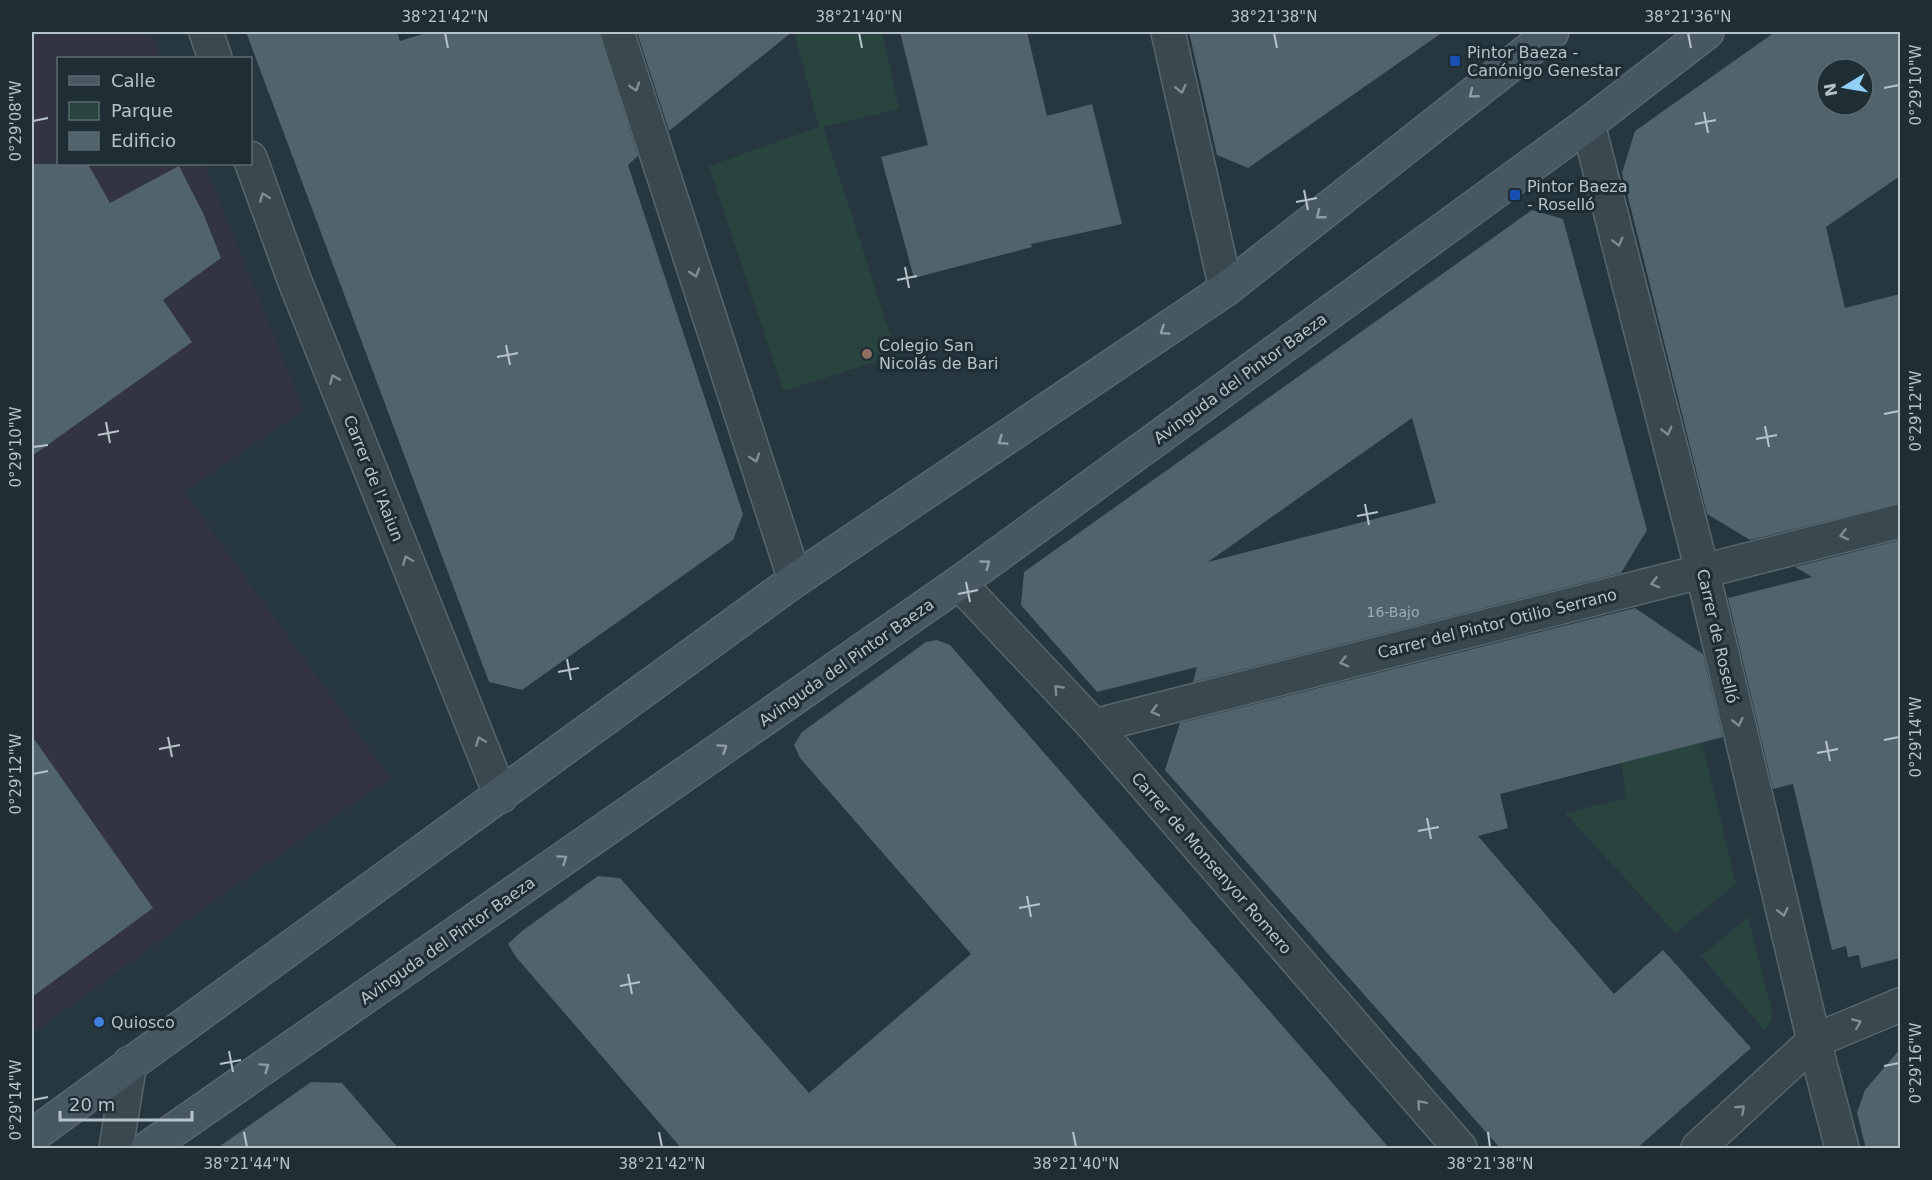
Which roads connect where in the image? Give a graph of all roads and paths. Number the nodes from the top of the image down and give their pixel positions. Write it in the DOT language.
graph roads {
  1 [pos="206,32"];
  2 [pos="617,32"];
  3 [pos="1168,32"];
  4 [pos="1707,32"];
  5 [pos="1546,33"];
  6 [pos="215,57"];
  7 [pos="1588,124"];
  8 [pos="252,164"];
  9 [pos="1226,289"];
  10 [pos="1900,521"];
  11 [pos="1702,570"];
  12 [pos="795,580"];
  13 [pos="959,583"];
  14 [pos="1094,726"];
  15 [pos="501,796"];
  16 [pos="1900,1005"];
  17 [pos="1814,1041"];
  18 [pos="130,1063"];
  19 [pos="32,1136"];
  20 [pos="116,1149"];
  21 [pos="148,1149"];
  22 [pos="1460,1149"];
  23 [pos="1698,1149"];
  24 [pos="1842,1149"];
  1 -- 6 [label="street"];
  2 -- 12 [label="street, one-way"];
  3 -- 9 [label="street, one-way"];
  4 -- 7 [label="street, Avinguda del Pintor Baeza"];
  5 -- 9 [label="street, one-way"];
  7 -- 11 [label="street, Carrer de Roselló, one-way"];
  13 -- 7 [label="street, Avinguda del Pintor Baeza, one-way"];
  15 -- 8 [label="street, Carrer de l'Aaiun, one-way"];
  9 -- 12 [label="street, one-way"];
  10 -- 11 [label="street, Carrer del Pintor Otilio Serrano, one-way"];
  11 -- 14 [label="street, Carrer del Pintor Otilio Serrano, one-way"];
  11 -- 17 [label="street, Carrer de Roselló, one-way"];
  12 -- 15 [label="street"];
  14 -- 13 [label="street, Carrer de Monsenyor Romero, one-way"];
  21 -- 13 [label="street, Avinguda del Pintor Baeza, one-way"];
  22 -- 14 [label="street, Carrer de Monsenyor Romero, one-way"];
  15 -- 18 [label="street"];
  17 -- 16 [label="street, one-way"];
  23 -- 17 [label="street, one-way"];
  17 -- 24 [label="street, Carrer de Roselló"];
  18 -- 19 [label="street"];
  18 -- 20 [label="street"];
}
